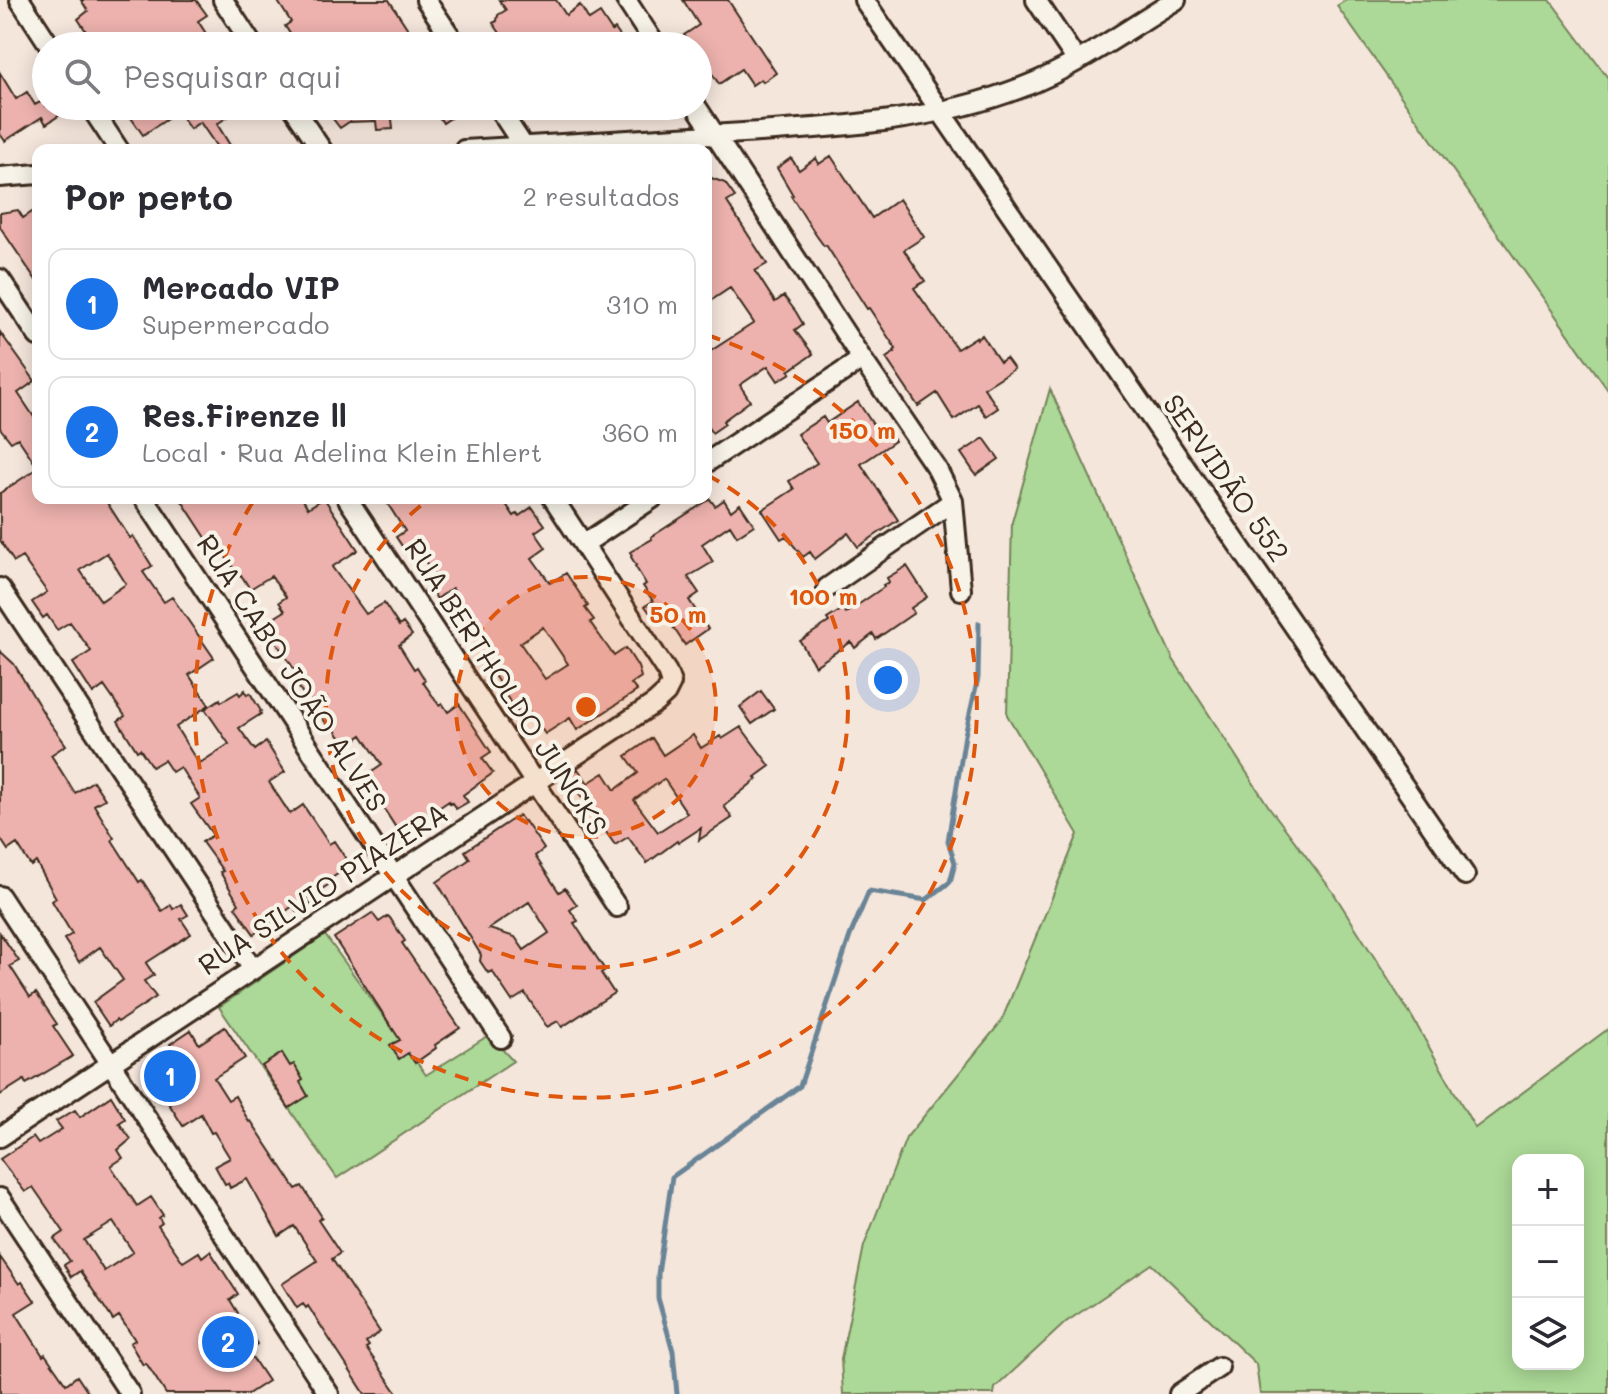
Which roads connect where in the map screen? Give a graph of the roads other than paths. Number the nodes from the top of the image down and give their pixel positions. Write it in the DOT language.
graph roads {
  1 [pos="20,0"];
  2 [pos="223,0"];
  3 [pos="426,0"];
  4 [pos="626,0"];
  5 [pos="864,0"];
  6 [pos="1036,0"];
  7 [pos="1176,0"];
  8 [pos="41,32"];
  9 [pos="244,32"];
  10 [pos="448,32"];
  11 [pos="647,32"];
  12 [pos="1077,61"];
  13 [pos="940,113"];
  14 [pos="99,120"];
  15 [pos="302,120"];
  16 [pos="506,120"];
  17 [pos="705,120"];
  18 [pos="715,135"];
  19 [pos="115,144"];
  20 [pos="318,144"];
  21 [pos="522,144"];
  22 [pos="583,144"];
  23 [pos="32,174"];
  24 [pos="0,177"];
  25 [pos="0,279"];
  26 [pos="32,327"];
  27 [pos="862,359"];
  28 [pos="712,459"];
  29 [pos="953,501"];
  30 [pos="148,504"];
  31 [pos="351,504"];
  32 [pos="557,504"];
  33 [pos="644,504"];
  34 [pos="584,544"];
  35 [pos="0,588"];
  36 [pos="827,588"];
  37 [pos="961,590"];
  38 [pos="534,783"];
  39 [pos="1465,875"];
  40 [pos="393,877"];
  41 [pos="0,896"];
  42 [pos="617,907"];
  43 [pos="253,969"];
  44 [pos="501,1038"];
  45 [pos="110,1064"];
  46 [pos="0,1137"];
  47 [pos="0,1198"];
  48 [pos="1219,1367"];
  49 [pos="130,1394"];
  50 [pos="329,1394"];
  51 [pos="1179,1394"];
  1 -- 8 [label="street"];
  2 -- 9 [label="street"];
  3 -- 10 [label="street"];
  4 -- 11 [label="street"];
  5 -- 13 [label="street, SERVIDÃO 552"];
  6 -- 12 [label="street"];
  7 -- 12 [label="street"];
  12 -- 13 [label="street"];
  13 -- 18 [label="street"];
  13 -- 39 [label="street, SERVIDÃO 552"];
  14 -- 19 [label="street"];
  15 -- 20 [label="street"];
  16 -- 21 [label="street"];
  17 -- 18 [label="street"];
  18 -- 22 [label="street"];
  18 -- 27 [label="street"];
  23 -- 24 [label="street"];
  25 -- 26 [label="street"];
  27 -- 28 [label="street"];
  27 -- 29 [label="street"];
  29 -- 36 [label="street"];
  29 -- 37 [label="street"];
  30 -- 40 [label="street, RUA CABO JOÃO ALVES"];
  31 -- 38 [label="street, RUA BERTHOLDO JUNCKS"];
  32 -- 34 [label="street"];
  33 -- 34 [label="street"];
  34 -- 38 [label="street, RUA SILVIO PIAZERA"];
  35 -- 43 [label="street"];
  38 -- 40 [label="street, RUA SILVIO PIAZERA"];
  38 -- 42 [label="street, RUA BERTHOLDO JUNCKS"];
  40 -- 43 [label="street, RUA SILVIO PIAZERA"];
  40 -- 44 [label="street, RUA CABO JOÃO ALVES"];
  41 -- 45 [label="street"];
  43 -- 45 [label="street, RUA SILVIO PIAZERA"];
  45 -- 46 [label="street, RUA SILVIO PIAZERA"];
  45 -- 50 [label="street"];
  47 -- 49 [label="street"];
  48 -- 51 [label="street"];
}
